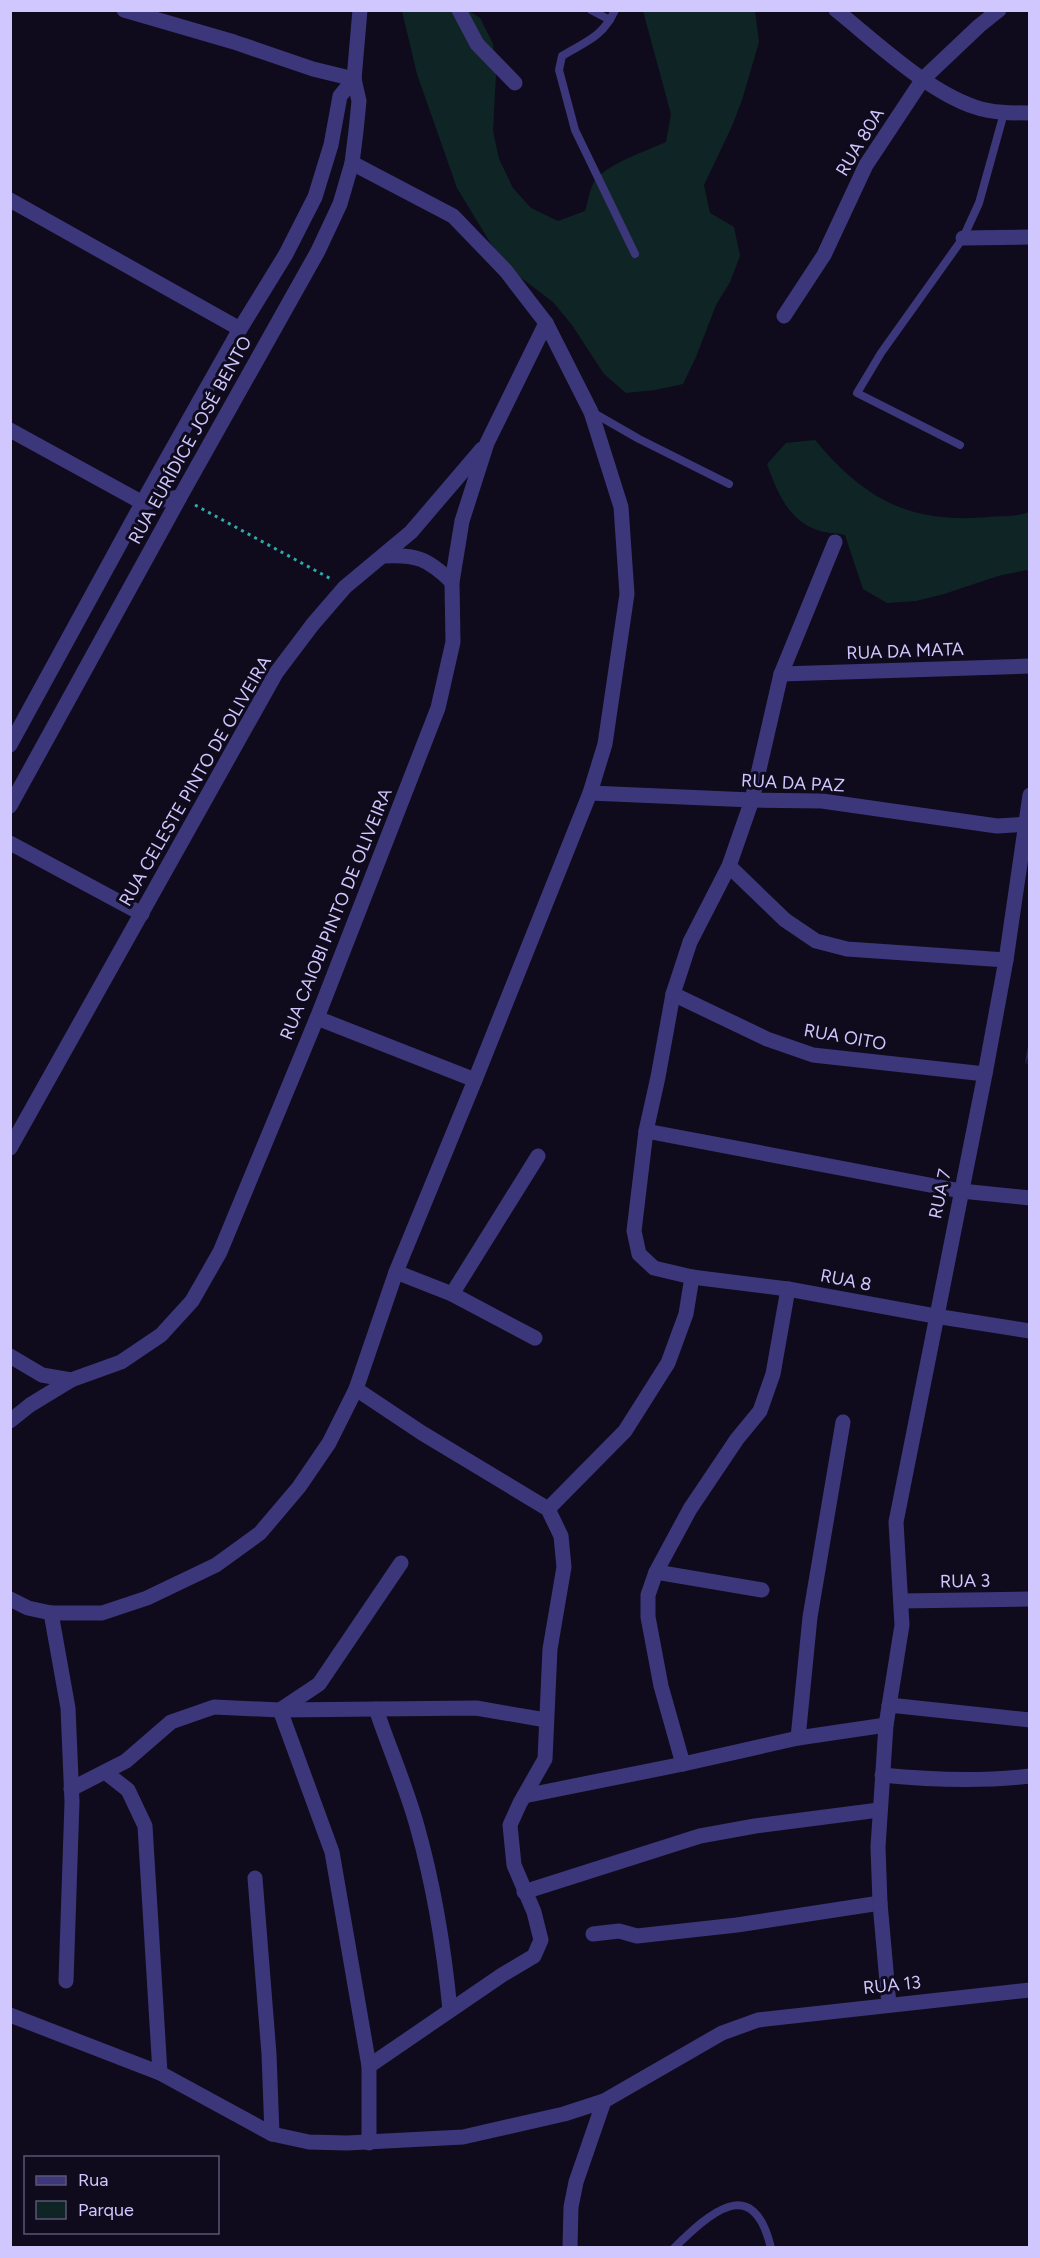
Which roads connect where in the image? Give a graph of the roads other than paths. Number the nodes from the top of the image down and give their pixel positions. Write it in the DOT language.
graph roads {
  1 [pos="124,10"];
  2 [pos="360,10"];
  3 [pos="459,10"];
  4 [pos="591,10"];
  5 [pos="615,10"];
  6 [pos="836,10"];
  7 [pos="999,10"];
  8 [pos="610,20"];
  9 [pos="354,79"];
  10 [pos="923,79"];
  11 [pos="515,82"];
  12 [pos="1004,113"];
  13 [pos="1029,113"];
  14 [pos="352,163"];
  15 [pos="10,200"];
  16 [pos="1029,237"];
  17 [pos="963,238"];
  18 [pos="635,254"];
  19 [pos="784,316"];
  20 [pos="546,323"];
  21 [pos="240,329"];
  22 [pos="591,412"];
  23 [pos="10,430"];
  24 [pos="487,444"];
  25 [pos="960,445"];
  26 [pos="729,484"];
  27 [pos="180,497"];
  28 [pos="143,503"];
  29 [pos="835,542"];
  30 [pos="383,556"];
  31 [pos="452,582"];
  32 [pos="1029,666"];
  33 [pos="781,675"];
  34 [pos="10,745"];
  35 [pos="590,793"];
  36 [pos="1029,795"];
  37 [pos="752,800"];
  38 [pos="10,806"];
  39 [pos="1028,824"];
  40 [pos="10,843"];
  41 [pos="729,866"];
  42 [pos="142,914"];
  43 [pos="1006,960"];
  44 [pos="673,994"];
  45 [pos="317,1018"];
  46 [pos="985,1074"];
  47 [pos="475,1080"];
  48 [pos="646,1131"];
  49 [pos="10,1148"];
  50 [pos="538,1156"];
  51 [pos="961,1191"];
  52 [pos="1029,1198"];
  53 [pos="396,1272"];
  54 [pos="692,1277"];
  55 [pos="788,1289"];
  56 [pos="452,1294"];
  57 [pos="935,1316"];
  58 [pos="1029,1331"];
  59 [pos="536,1338"];
  60 [pos="10,1356"];
  61 [pos="71,1380"];
  62 [pos="356,1389"];
  63 [pos="10,1421"];
  64 [pos="843,1422"];
  65 [pos="548,1509"];
  66 [pos="401,1563"];
  67 [pos="656,1572"];
  68 [pos="762,1590"];
  69 [pos="10,1599"];
  70 [pos="1029,1599"];
  71 [pos="901,1601"];
  72 [pos="51,1613"];
  73 [pos="889,1706"];
  74 [pos="376,1709"];
  75 [pos="280,1710"];
  76 [pos="546,1720"];
  77 [pos="1029,1720"];
  78 [pos="886,1725"];
  79 [pos="798,1738"];
  80 [pos="683,1764"];
  81 [pos="105,1772"];
  82 [pos="882,1775"];
  83 [pos="1029,1776"];
  84 [pos="71,1789"];
  85 [pos="524,1796"];
  86 [pos="879,1810"];
  87 [pos="255,1878"];
  88 [pos="524,1892"];
  89 [pos="880,1903"];
  90 [pos="593,1934"];
  91 [pos="66,1981"];
  92 [pos="1029,1990"];
  93 [pos="889,2005"];
  94 [pos="450,2010"];
  95 [pos="10,2015"];
  96 [pos="369,2066"];
  97 [pos="160,2073"];
  98 [pos="604,2101"];
  99 [pos="272,2134"];
  100 [pos="369,2143"];
  101 [pos="570,2247"];
  102 [pos="674,2247"];
  103 [pos="771,2247"];
  1 -- 9 [label="street"];
  2 -- 9 [label="street, RUA EURÍDICE JOSÉ BENTO"];
  3 -- 11 [label="street"];
  4 -- 8 [label="lane"];
  5 -- 8 [label="lane"];
  6 -- 10 [label="street"];
  7 -- 10 [label="street, RUA 80A"];
  8 -- 18 [label="lane"];
  9 -- 14 [label="street, RUA EURÍDICE JOSÉ BENTO"];
  9 -- 21 [label="street, RUA EURÍDICE JOSÉ BENTO"];
  10 -- 12 [label="street"];
  10 -- 19 [label="street, RUA 80A"];
  12 -- 13 [label="street"];
  12 -- 17 [label="lane"];
  14 -- 20 [label="street"];
  14 -- 27 [label="street, RUA EURÍDICE JOSÉ BENTO"];
  15 -- 21 [label="street"];
  16 -- 17 [label="street"];
  17 -- 25 [label="lane"];
  20 -- 22 [label="street"];
  20 -- 24 [label="street, RUA CAIOBI PINTO DE OLIVEIRA"];
  21 -- 28 [label="street, RUA EURÍDICE JOSÉ BENTO"];
  22 -- 26 [label="lane"];
  22 -- 35 [label="street"];
  23 -- 28 [label="street"];
  24 -- 30 [label="street, RUA CELESTE PINTO DE OLIVEIRA"];
  24 -- 31 [label="street, RUA CAIOBI PINTO DE OLIVEIRA"];
  27 -- 28 [label="street"];
  27 -- 38 [label="street, RUA EURÍDICE JOSÉ BENTO"];
  28 -- 34 [label="street, RUA EURÍDICE JOSÉ BENTO"];
  29 -- 33 [label="street"];
  30 -- 31 [label="street"];
  30 -- 42 [label="street, RUA CELESTE PINTO DE OLIVEIRA"];
  31 -- 45 [label="street, RUA CAIOBI PINTO DE OLIVEIRA"];
  32 -- 33 [label="street, RUA DA MATA"];
  33 -- 37 [label="street"];
  35 -- 37 [label="street, RUA DA PAZ"];
  35 -- 47 [label="street"];
  36 -- 39 [label="street, RUA 7"];
  37 -- 39 [label="street, RUA DA PAZ"];
  37 -- 41 [label="street"];
  39 -- 43 [label="street, RUA 7"];
  40 -- 42 [label="street"];
  41 -- 43 [label="street"];
  41 -- 44 [label="street"];
  42 -- 49 [label="street, RUA CELESTE PINTO DE OLIVEIRA"];
  43 -- 46 [label="street, RUA 7"];
  44 -- 46 [label="street, RUA OITO"];
  44 -- 48 [label="street"];
  45 -- 47 [label="street"];
  45 -- 61 [label="street, RUA CAIOBI PINTO DE OLIVEIRA"];
  46 -- 51 [label="street, RUA 7"];
  47 -- 53 [label="street"];
  48 -- 51 [label="street"];
  48 -- 54 [label="street, RUA 8"];
  50 -- 56 [label="street"];
  51 -- 52 [label="street"];
  51 -- 57 [label="street, RUA 7"];
  53 -- 56 [label="street"];
  53 -- 62 [label="street"];
  54 -- 55 [label="street, RUA 8"];
  54 -- 65 [label="street"];
  55 -- 57 [label="street, RUA 8"];
  55 -- 67 [label="street"];
  56 -- 59 [label="street"];
  57 -- 58 [label="street, RUA 8"];
  57 -- 71 [label="street, RUA 7"];
  60 -- 61 [label="street"];
  61 -- 63 [label="street, RUA CAIOBI PINTO DE OLIVEIRA"];
  62 -- 65 [label="street"];
  62 -- 72 [label="street"];
  64 -- 79 [label="street"];
  65 -- 76 [label="street"];
  66 -- 75 [label="street"];
  67 -- 68 [label="street"];
  67 -- 80 [label="street"];
  69 -- 72 [label="street"];
  70 -- 71 [label="street, RUA 3"];
  71 -- 73 [label="street, RUA 7"];
  72 -- 84 [label="street"];
  73 -- 77 [label="street"];
  73 -- 78 [label="street, RUA 7"];
  74 -- 75 [label="street"];
  74 -- 76 [label="street"];
  74 -- 94 [label="street"];
  75 -- 81 [label="street"];
  75 -- 96 [label="street"];
  76 -- 85 [label="street"];
  78 -- 79 [label="street"];
  78 -- 82 [label="street, RUA 7"];
  79 -- 80 [label="street"];
  80 -- 85 [label="street"];
  81 -- 84 [label="street"];
  81 -- 97 [label="street"];
  82 -- 83 [label="street"];
  82 -- 86 [label="street, RUA 7"];
  84 -- 91 [label="street"];
  85 -- 88 [label="street"];
  86 -- 88 [label="street"];
  86 -- 89 [label="street, RUA 7"];
  87 -- 99 [label="street"];
  88 -- 94 [label="street"];
  89 -- 90 [label="street"];
  89 -- 93 [label="street, RUA 7"];
  92 -- 93 [label="street, RUA 13"];
  93 -- 98 [label="street, RUA 13"];
  94 -- 96 [label="street"];
  95 -- 97 [label="street, RUA 13"];
  96 -- 100 [label="street"];
  97 -- 99 [label="street, RUA 13"];
  98 -- 100 [label="street, RUA 13"];
  98 -- 101 [label="street"];
  99 -- 100 [label="street, RUA 13"];
  102 -- 103 [label="lane"];
}
